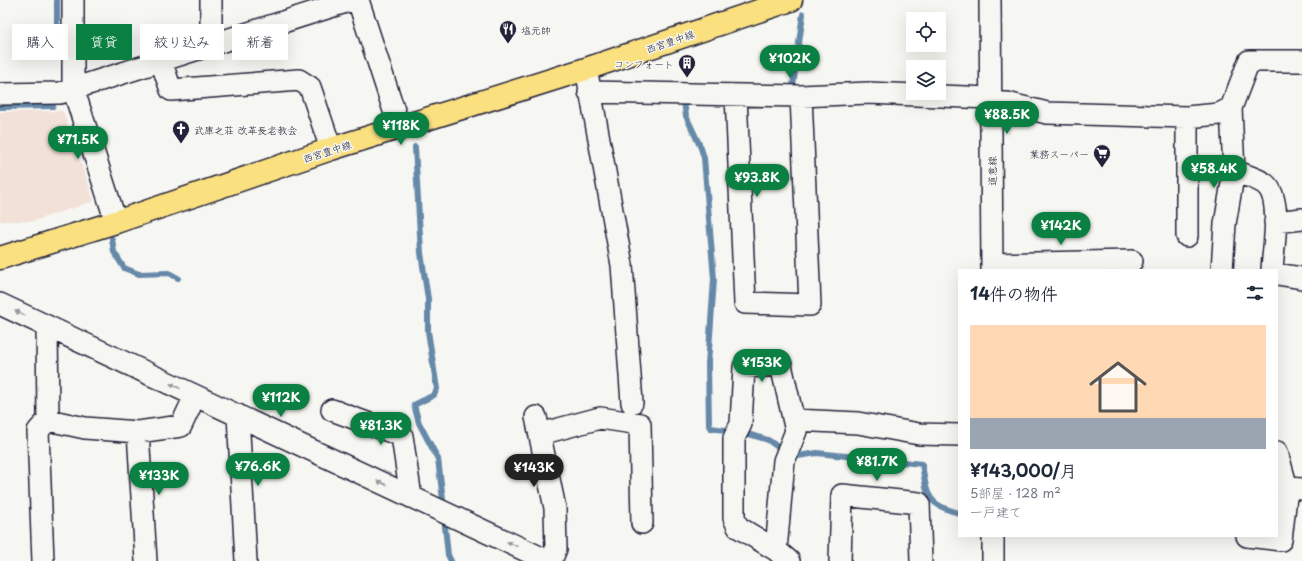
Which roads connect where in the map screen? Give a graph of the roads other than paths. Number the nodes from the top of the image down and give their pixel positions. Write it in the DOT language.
graph roads {
  1 [pos="73,0"];
  2 [pos="211,0"];
  3 [pos="352,0"];
  4 [pos="358,0"];
  5 [pos="791,0"];
  6 [pos="990,0"];
  7 [pos="211,24"];
  8 [pos="224,42"];
  9 [pos="164,60"];
  10 [pos="161,61"];
  11 [pos="1302,61"];
  12 [pos="586,69"];
  13 [pos="72,88"];
  14 [pos="589,92"];
  15 [pos="0,94"];
  16 [pos="736,95"];
  17 [pos="801,96"];
  18 [pos="990,101"];
  19 [pos="1231,108"];
  20 [pos="1187,118"];
  21 [pos="400,129"];
  22 [pos="331,149"];
  23 [pos="1234,171"];
  24 [pos="1302,219"];
  25 [pos="116,222"];
  26 [pos="1275,222"];
  27 [pos="1187,236"];
  28 [pos="0,258"];
  29 [pos="1132,261"];
  30 [pos="992,267"];
  31 [pos="1222,269"];
  32 [pos="1272,269"];
  33 [pos="1278,274"];
  34 [pos="1302,278"];
  35 [pos="0,304"];
  36 [pos="48,326"];
  37 [pos="195,396"];
  38 [pos="632,403"];
  39 [pos="332,410"];
  40 [pos="238,416"];
  41 [pos="48,420"];
  42 [pos="794,420"];
  43 [pos="138,432"];
  44 [pos="958,435"];
  45 [pos="1278,455"];
  46 [pos="1287,483"];
  47 [pos="411,497"];
  48 [pos="642,522"];
  49 [pos="993,537"];
  50 [pos="1255,537"];
  51 [pos="783,555"];
  52 [pos="43,561"];
  53 [pos="146,561"];
  54 [pos="246,561"];
  55 [pos="548,561"];
  56 [pos="551,561"];
  57 [pos="840,561"];
  58 [pos="921,561"];
  59 [pos="993,561"];
  1 -- 13 [label="street"];
  2 -- 7 [label="street"];
  3 -- 8 [label="street"];
  4 -- 21 [label="street"];
  5 -- 12 [label="main road, 西宮豊中線"];
  6 -- 18 [label="street, 道意線"];
  9 -- 10 [label="street"];
  10 -- 13 [label="street"];
  10 -- 22 [label="street"];
  11 -- 19 [label="street"];
  12 -- 14 [label="street"];
  12 -- 21 [label="main road, 西宮豊中線"];
  13 -- 15 [label="street"];
  13 -- 25 [label="street"];
  14 -- 16 [label="street"];
  14 -- 38 [label="street"];
  16 -- 17 [label="street"];
  16 -- 17 [label="street"];
  17 -- 18 [label="street"];
  18 -- 20 [label="street"];
  18 -- 30 [label="street, 道意線"];
  19 -- 20 [label="street"];
  19 -- 23 [label="street"];
  20 -- 27 [label="street"];
  21 -- 22 [label="main road, 西宮豊中線"];
  22 -- 25 [label="main road, 西宮豊中線"];
  23 -- 26 [label="street"];
  23 -- 31 [label="street"];
  24 -- 26 [label="street"];
  25 -- 28 [label="main road, 西宮豊中線"];
  26 -- 32 [label="street"];
  29 -- 30 [label="street"];
  33 -- 34 [label="street"];
  36 -- 35 [label="street, one-way"];
  37 -- 36 [label="street, one-way"];
  36 -- 41 [label="street"];
  37 -- 40 [label="street"];
  37 -- 43 [label="street"];
  39 -- 47 [label="street"];
  47 -- 40 [label="street, one-way"];
  40 -- 54 [label="street"];
  41 -- 43 [label="street"];
  41 -- 52 [label="street"];
  42 -- 44 [label="street"];
  42 -- 51 [label="street"];
  42 -- 51 [label="street"];
  43 -- 53 [label="street"];
  45 -- 46 [label="street"];
  46 -- 50 [label="street"];
  55 -- 47 [label="street, one-way"];
  48 -- 56 [label="street"];
  49 -- 59 [label="street"];
  57 -- 58 [label="street"];
}
